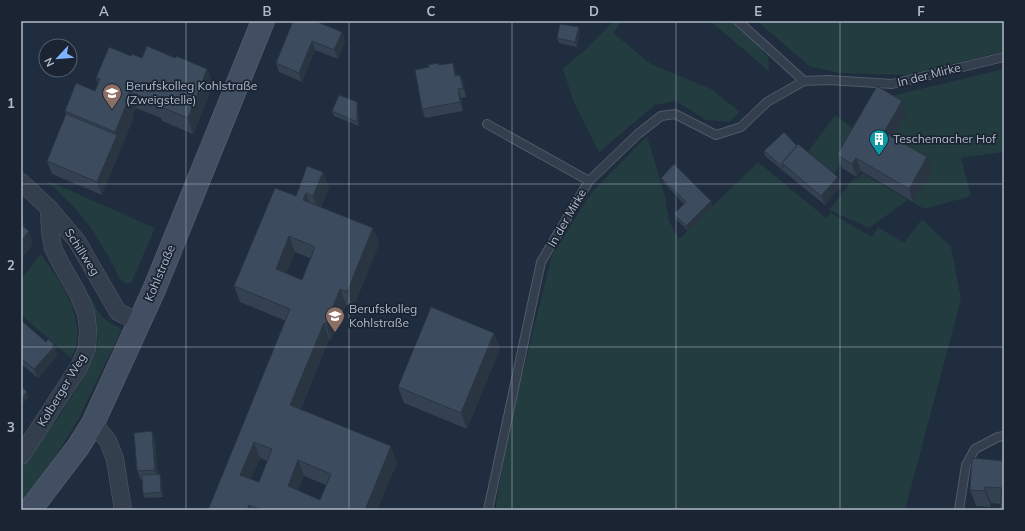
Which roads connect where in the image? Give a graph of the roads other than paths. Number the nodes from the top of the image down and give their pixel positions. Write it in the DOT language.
graph roads {
  1 [pos="263,21"];
  2 [pos="738,21"];
  3 [pos="1004,57"];
  4 [pos="804,81"];
  5 [pos="487,124"];
  6 [pos="589,181"];
  7 [pos="21,182"];
  8 [pos="49,208"];
  9 [pos="139,322"];
  10 [pos="93,424"];
  11 [pos="1004,436"];
  12 [pos="21,456"];
  13 [pos="30,510"];
  14 [pos="123,510"];
  15 [pos="488,510"];
  16 [pos="959,510"];
  1 -- 9 [label="street, Kohlstraße"];
  2 -- 4 [label="lane"];
  3 -- 4 [label="lane, In der Mirke"];
  4 -- 6 [label="lane, In der Mirke"];
  5 -- 6 [label="lane"];
  6 -- 15 [label="lane, In der Mirke"];
  7 -- 8 [label="street, Schillweg"];
  8 -- 9 [label="street, Schillweg"];
  8 -- 12 [label="street, Kolberger Weg"];
  9 -- 10 [label="street, Kohlstraße"];
  10 -- 13 [label="street, Kohlstraße"];
  10 -- 14 [label="street"];
  11 -- 16 [label="lane"];
}
